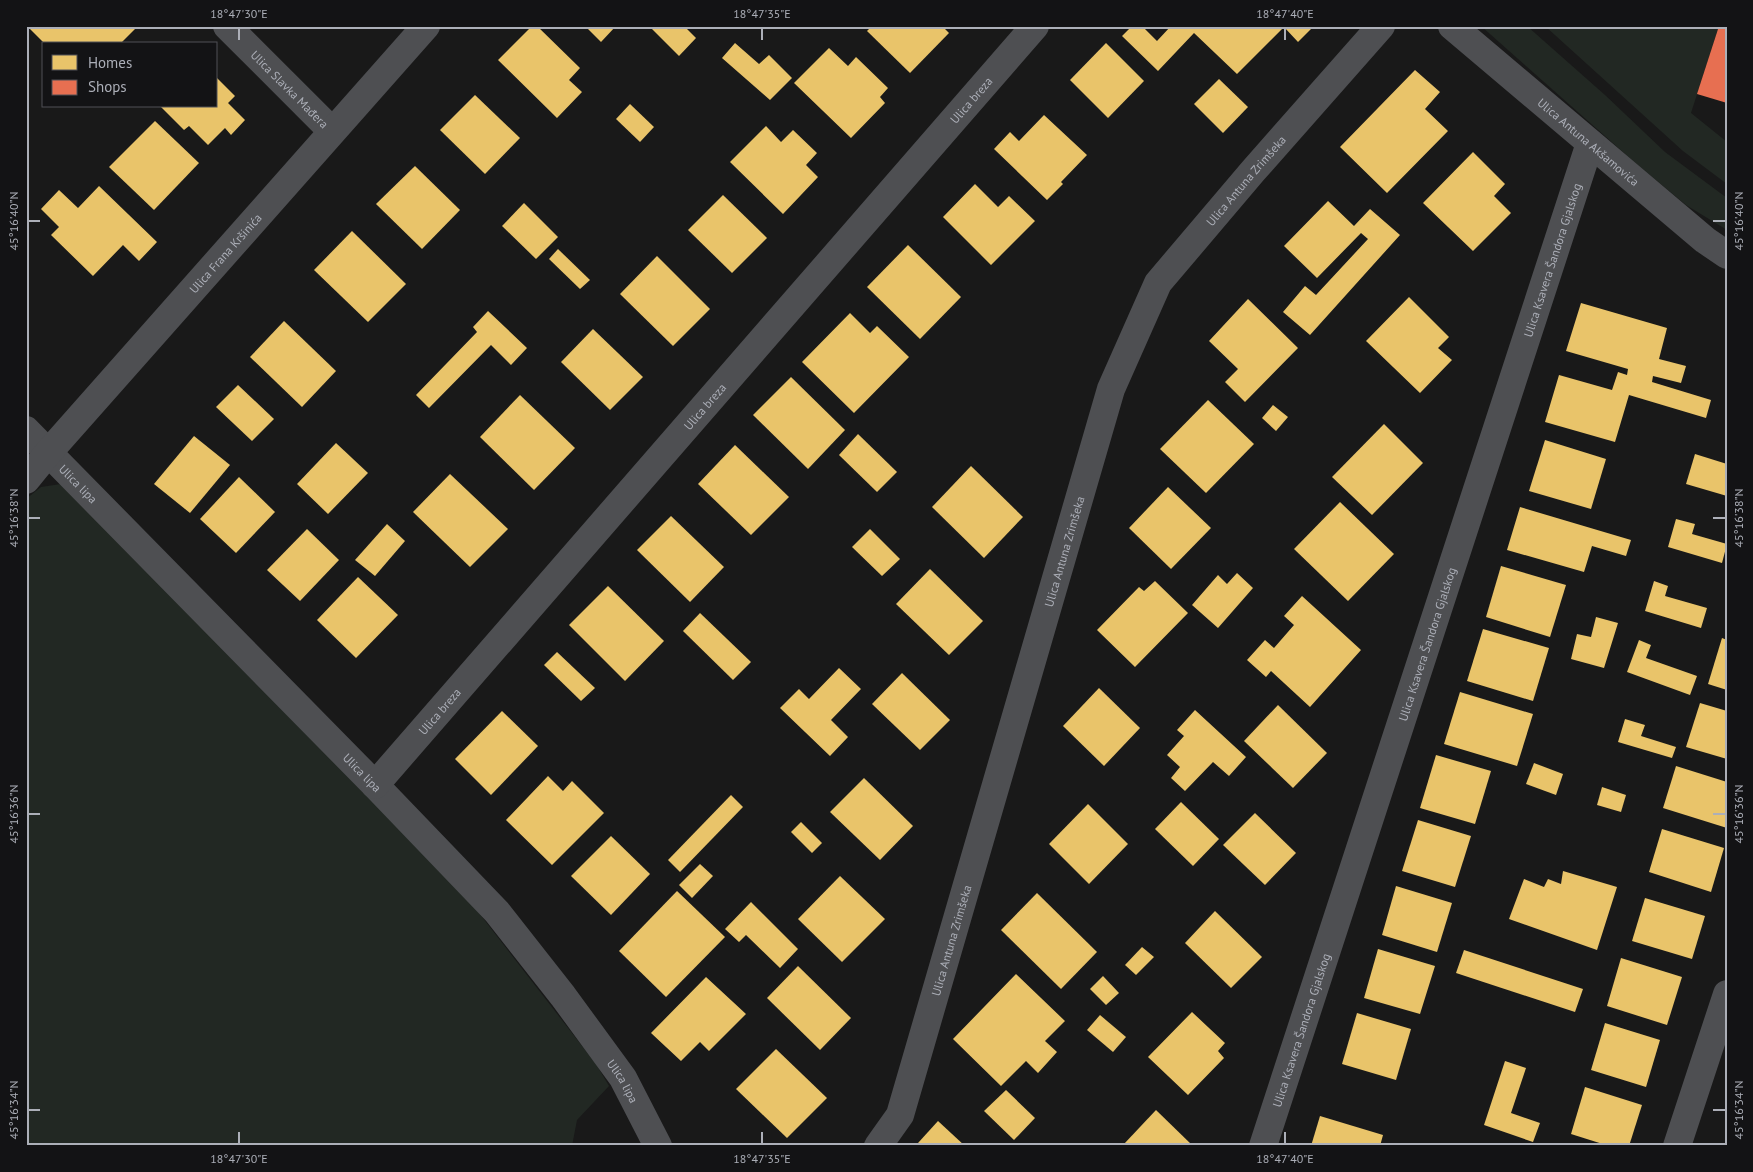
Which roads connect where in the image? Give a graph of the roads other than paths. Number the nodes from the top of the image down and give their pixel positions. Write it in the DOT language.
graph roads {
  1 [pos="227,26"];
  2 [pos="426,26"];
  3 [pos="1036,26"];
  4 [pos="1381,26"];
  5 [pos="1452,26"];
  6 [pos="332,131"];
  7 [pos="1590,143"];
  8 [pos="1727,255"];
  9 [pos="26,430"];
  10 [pos="48,453"];
  11 [pos="26,480"];
  12 [pos="375,785"];
  13 [pos="1727,994"];
  14 [pos="658,1146"];
  15 [pos="878,1146"];
  16 [pos="1263,1146"];
  17 [pos="1677,1146"];
  1 -- 6 [label="street, Ulica Slavka Mađera"];
  2 -- 6 [label="street, Ulica Frana Kršinića"];
  3 -- 12 [label="street, Ulica breza"];
  4 -- 15 [label="street, Ulica Antuna Zrimšeka"];
  5 -- 7 [label="street, Ulica Antuna Akšamovića"];
  6 -- 10 [label="street, Ulica Frana Kršinića"];
  7 -- 8 [label="street, Ulica Antuna Akšamovića"];
  7 -- 16 [label="street, Ulica Ksavera Šandora Gjalskog"];
  9 -- 10 [label="street, Ulica lipa"];
  10 -- 11 [label="street, Ulica Frana Kršinića"];
  10 -- 12 [label="street, Ulica lipa"];
  12 -- 14 [label="street, Ulica lipa"];
  13 -- 17 [label="street"];
}
